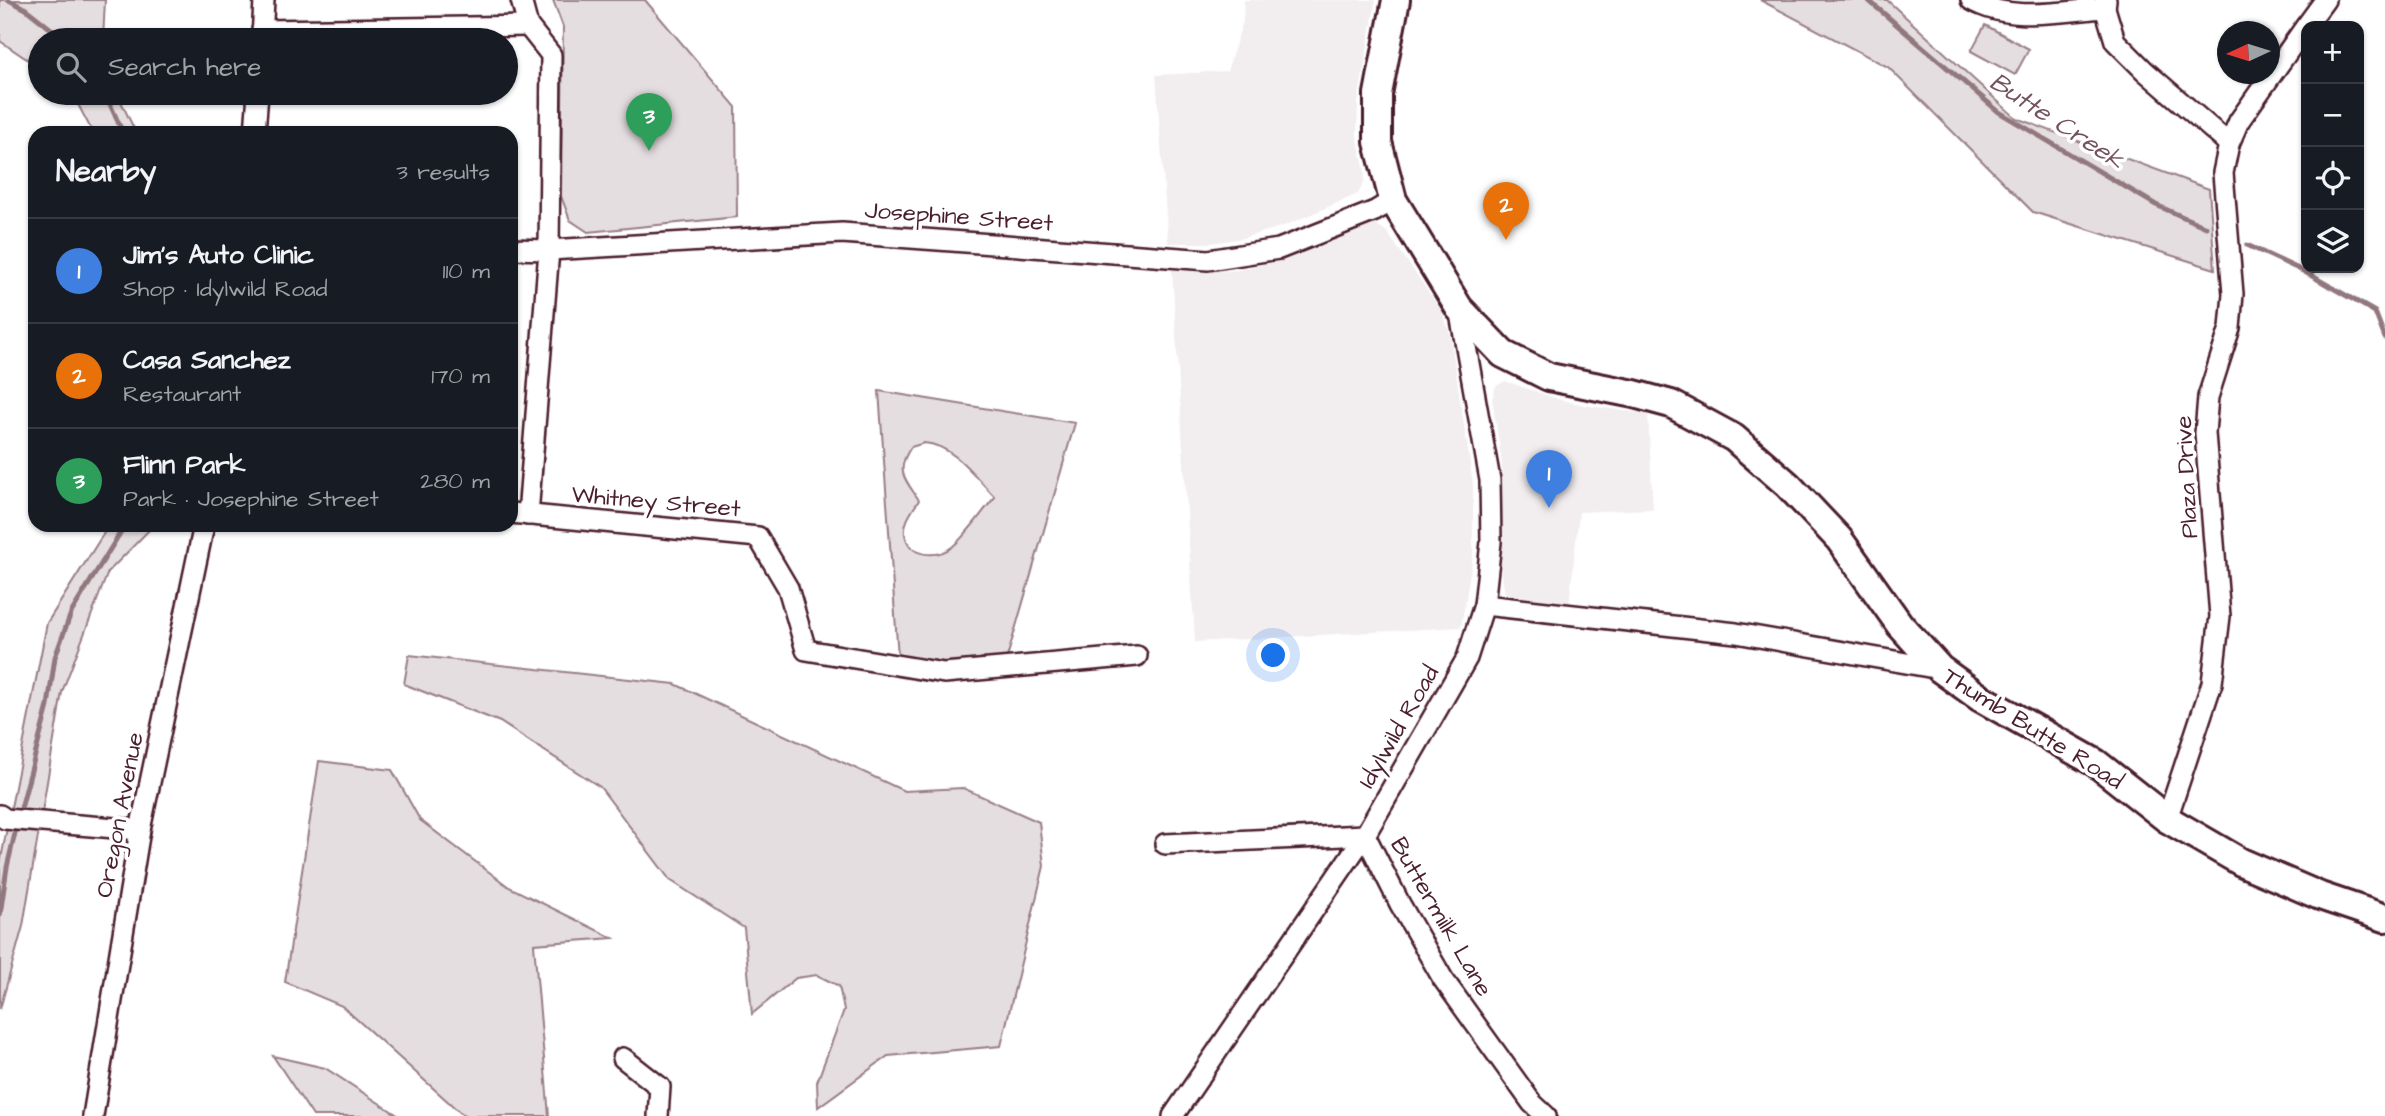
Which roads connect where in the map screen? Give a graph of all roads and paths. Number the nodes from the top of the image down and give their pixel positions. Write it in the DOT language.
graph roads {
  1 [pos="264,0"];
  2 [pos="521,0"];
  3 [pos="1396,0"];
  4 [pos="1971,0"];
  5 [pos="2325,0"];
  6 [pos="2106,4"];
  7 [pos="2310,21"];
  8 [pos="528,26"];
  9 [pos="262,28"];
  10 [pos="469,28"];
  11 [pos="2301,33"];
  12 [pos="257,105"];
  13 [pos="256,126"];
  14 [pos="2229,144"];
  15 [pos="1392,200"];
  16 [pos="518,249"];
  17 [pos="549,250"];
  18 [pos="1460,307"];
  19 [pos="519,514"];
  20 [pos="203,532"];
  21 [pos="1484,605"];
  22 [pos="1137,656"];
  23 [pos="1940,670"];
  24 [pos="0,815"];
  25 [pos="2167,819"];
  26 [pos="140,831"];
  27 [pos="1365,835"];
  28 [pos="1165,844"];
  29 [pos="2385,918"];
  30 [pos="623,1058"];
  31 [pos="93,1116"];
  32 [pos="658,1116"];
  33 [pos="1173,1116"];
  34 [pos="1546,1116"];
  1 -- 9 [label="street"];
  2 -- 8 [label="street"];
  3 -- 15 [label="main road"];
  4 -- 6 [label="street"];
  5 -- 7 [label="street, Plaza Drive"];
  6 -- 14 [label="street"];
  8 -- 10 [label="street"];
  8 -- 17 [label="street"];
  11 -- 14 [label="street, Plaza Drive"];
  12 -- 13 [label="street"];
  14 -- 25 [label="street, Plaza Drive"];
  15 -- 17 [label="street, Josephine Street"];
  15 -- 18 [label="main road"];
  16 -- 17 [label="street, Josephine Street"];
  17 -- 19 [label="street"];
  18 -- 21 [label="street, Idylwild Road"];
  18 -- 23 [label="main road"];
  19 -- 22 [label="street, Whitney Street"];
  20 -- 26 [label="street, Oregon Avenue"];
  21 -- 23 [label="street, Thumb Butte Road"];
  21 -- 27 [label="street, Idylwild Road"];
  23 -- 25 [label="main road, Thumb Butte Road"];
  24 -- 26 [label="street"];
  25 -- 29 [label="main road, Thumb Butte Road"];
  26 -- 31 [label="street, Oregon Avenue"];
  27 -- 28 [label="street, Buttermilk Lane"];
  27 -- 33 [label="street, Idylwild Road"];
  27 -- 34 [label="street, Buttermilk Lane"];
  30 -- 32 [label="street"];
}
